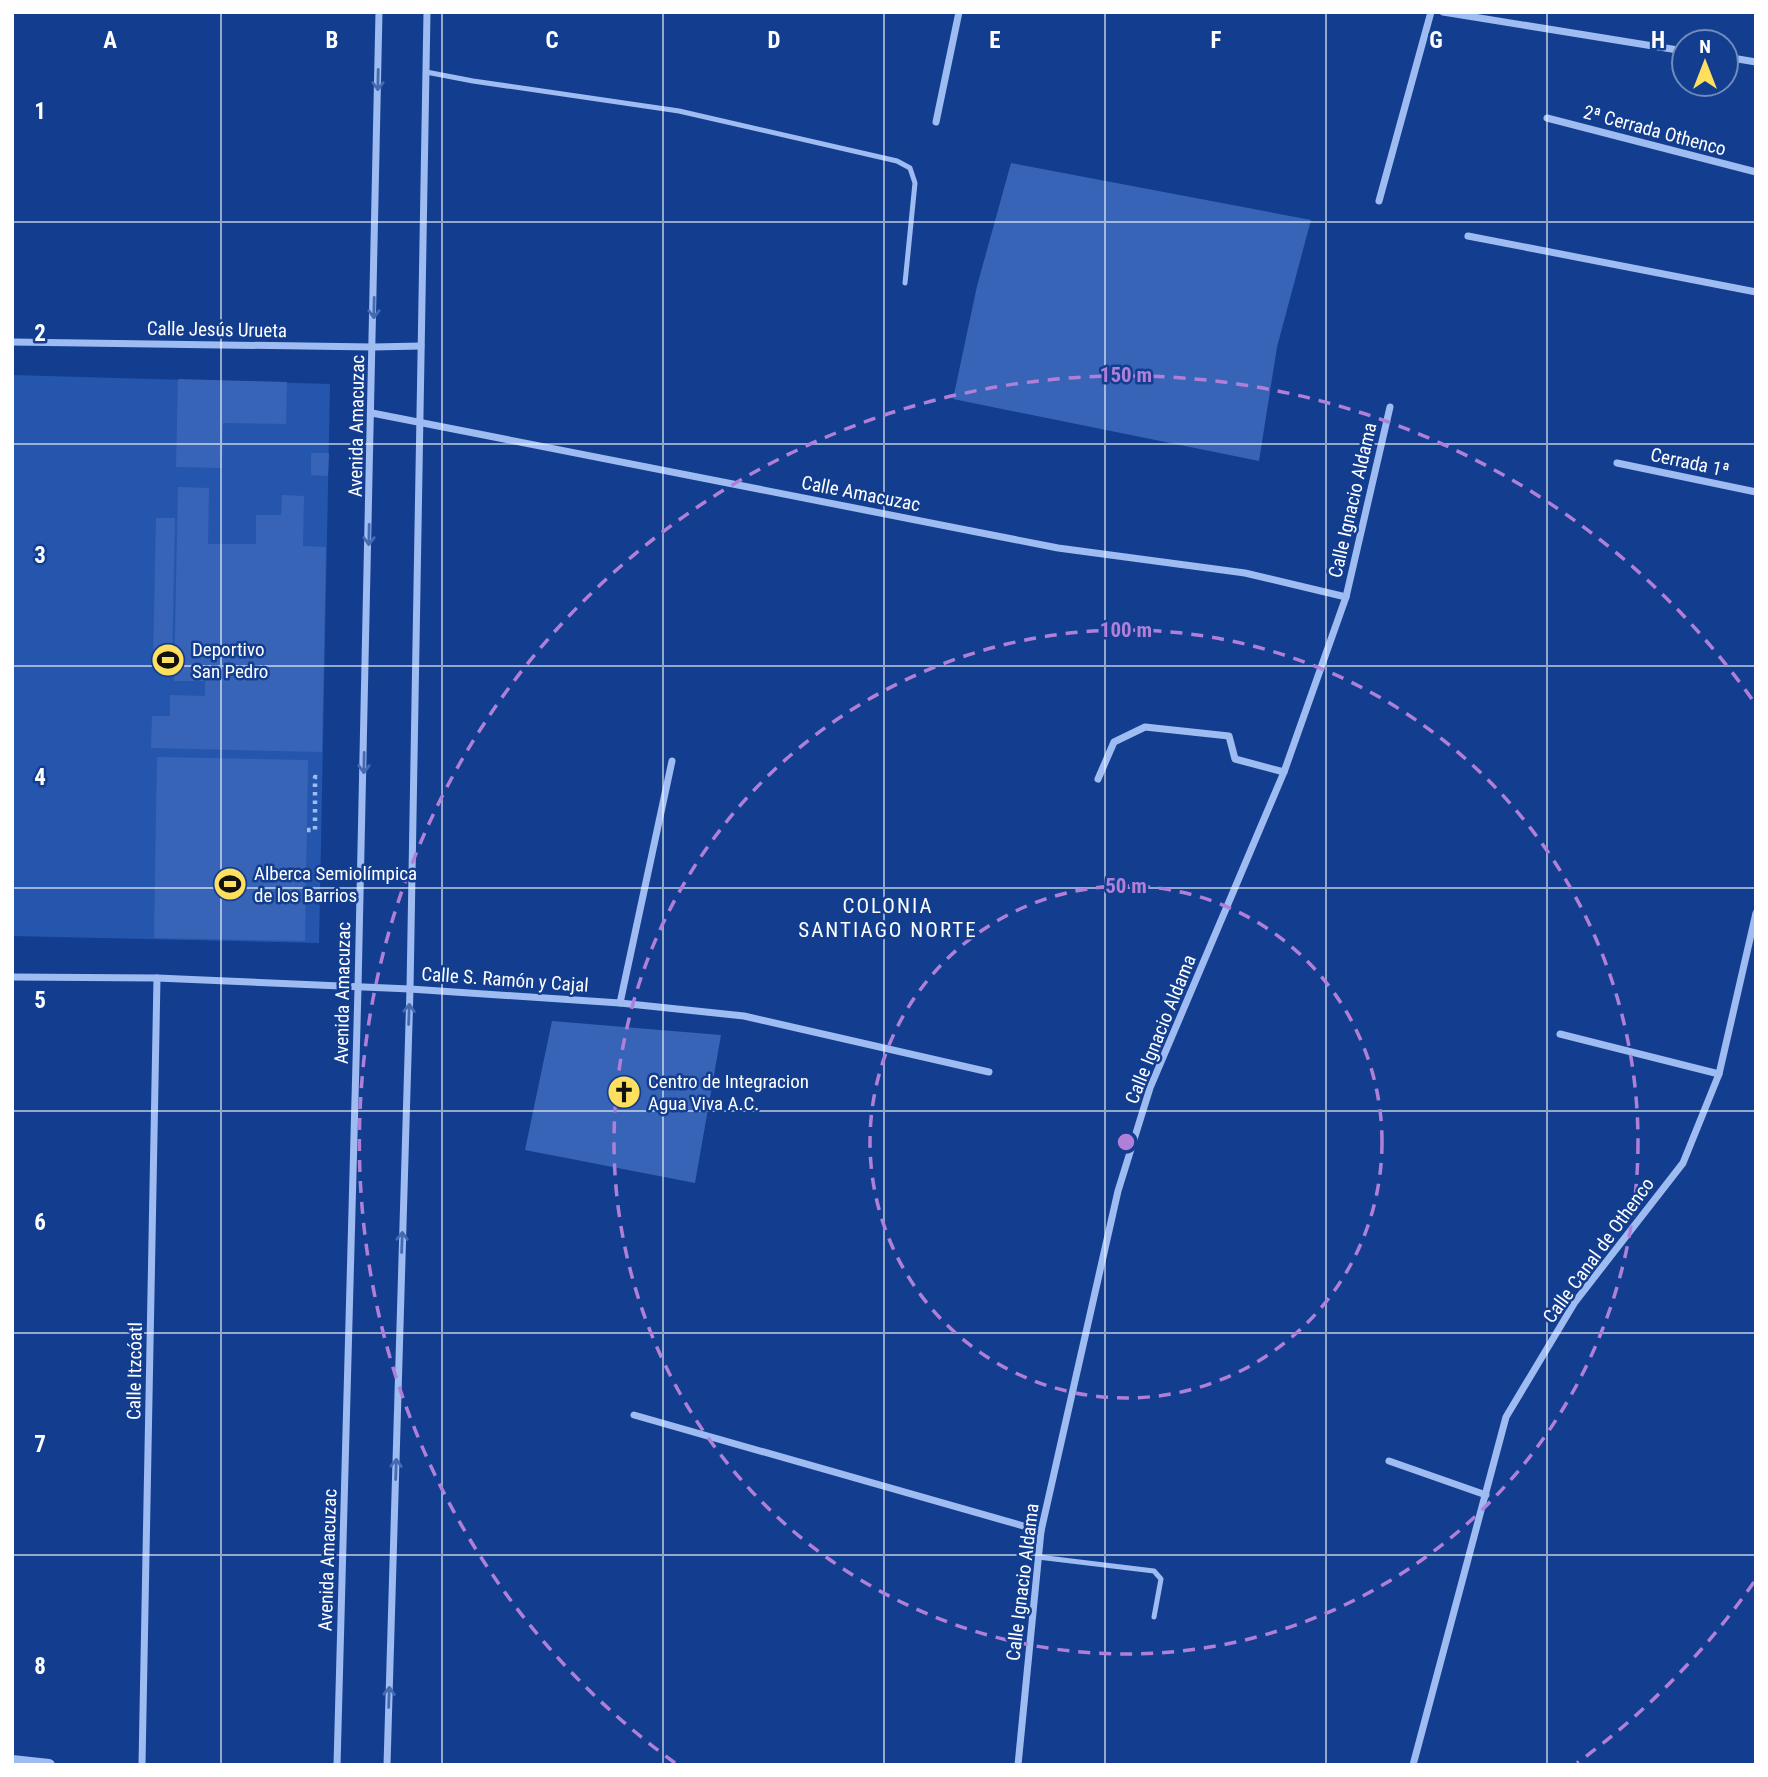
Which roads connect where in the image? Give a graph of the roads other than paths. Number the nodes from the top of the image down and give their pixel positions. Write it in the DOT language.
graph roads {
  1 [pos="379,12"];
  2 [pos="427,12"];
  3 [pos="959,12"];
  4 [pos="1430,12"];
  5 [pos="1443,12"];
  6 [pos="1670,49"];
  7 [pos="426,72"];
  8 [pos="1547,118"];
  9 [pos="936,122"];
  10 [pos="1756,172"];
  11 [pos="1379,201"];
  12 [pos="1468,236"];
  13 [pos="905,283"];
  14 [pos="1756,292"];
  15 [pos="12,342"];
  16 [pos="421,346"];
  17 [pos="373,347"];
  18 [pos="1390,407"];
  19 [pos="372,413"];
  20 [pos="421,423"];
  21 [pos="1617,463"];
  22 [pos="1756,492"];
  23 [pos="1346,597"];
  24 [pos="672,761"];
  25 [pos="1284,772"];
  26 [pos="1098,779"];
  27 [pos="1756,914"];
  28 [pos="12,977"];
  29 [pos="157,978"];
  30 [pos="358,988"];
  31 [pos="410,989"];
  32 [pos="620,1003"];
  33 [pos="1560,1034"];
  34 [pos="989,1072"];
  35 [pos="1719,1074"];
  36 [pos="634,1415"];
  37 [pos="1389,1461"];
  38 [pos="1486,1495"];
  39 [pos="1041,1531"];
  40 [pos="1038,1557"];
  41 [pos="1154,1616"];
  42 [pos="12,1761"];
  43 [pos="49,1765"];
  44 [pos="142,1765"];
  45 [pos="337,1765"];
  46 [pos="387,1765"];
  47 [pos="1017,1765"];
  48 [pos="1413,1765"];
  1 -- 17 [label="street, Avenida Amacuzac, one-way"];
  2 -- 7 [label="street"];
  3 -- 9 [label="street"];
  4 -- 11 [label="street"];
  5 -- 6 [label="street"];
  7 -- 13 [label="lane"];
  7 -- 16 [label="street"];
  8 -- 10 [label="street, 2ª Cerrada Othenco"];
  12 -- 14 [label="street"];
  15 -- 17 [label="street, Calle Jesús Urueta"];
  16 -- 17 [label="street, Calle Jesús Urueta"];
  16 -- 20 [label="street"];
  17 -- 19 [label="street, Avenida Amacuzac"];
  18 -- 23 [label="street, Calle Ignacio Aldama"];
  19 -- 20 [label="street, Calle Amacuzac"];
  19 -- 30 [label="street, Avenida Amacuzac, one-way"];
  20 -- 23 [label="street, Calle Amacuzac"];
  20 -- 31 [label="street"];
  21 -- 22 [label="street, Cerrada 1ª"];
  23 -- 25 [label="street, Calle Ignacio Aldama"];
  24 -- 32 [label="street"];
  25 -- 26 [label="street"];
  25 -- 39 [label="street, Calle Ignacio Aldama"];
  27 -- 35 [label="street, Calle Canal de Othenco"];
  28 -- 29 [label="street, Calle S. Ramón y Cajal"];
  29 -- 30 [label="street, Calle S. Ramón y Cajal"];
  29 -- 44 [label="street, Calle Itzcóatl"];
  30 -- 31 [label="street, Calle S. Ramón y Cajal"];
  30 -- 45 [label="street, Avenida Amacuzac"];
  31 -- 32 [label="street, Calle S. Ramón y Cajal"];
  46 -- 31 [label="street, one-way"];
  32 -- 34 [label="street, Calle S. Ramón y Cajal"];
  33 -- 35 [label="street"];
  35 -- 38 [label="street, Calle Canal de Othenco"];
  36 -- 39 [label="street"];
  37 -- 38 [label="street"];
  38 -- 48 [label="street, Calle Canal de Othenco"];
  39 -- 40 [label="street, Calle Ignacio Aldama"];
  40 -- 41 [label="lane"];
  40 -- 47 [label="street, Calle Ignacio Aldama"];
  42 -- 43 [label="street"];
}
